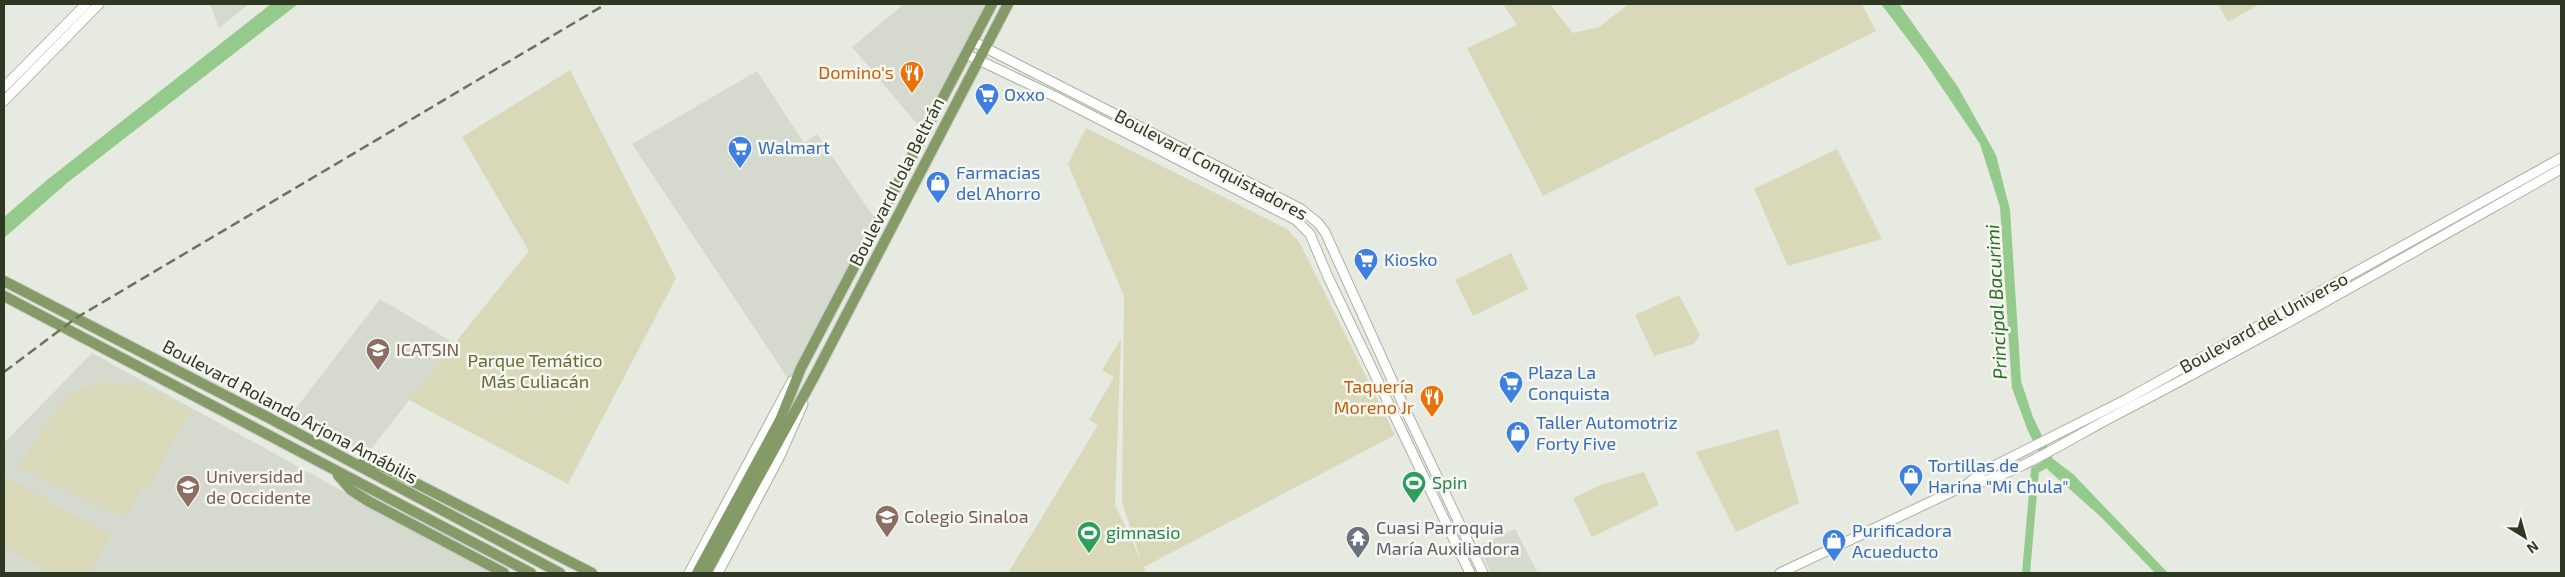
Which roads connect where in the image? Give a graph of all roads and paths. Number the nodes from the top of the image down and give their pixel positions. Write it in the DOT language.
graph roads {
  1 [pos="86,4"];
  2 [pos="99,4"];
  3 [pos="992,4"];
  4 [pos="1008,4"];
  5 [pos="972,41"];
  6 [pos="984,46"];
  7 [pos="966,54"];
  8 [pos="978,60"];
  9 [pos="4,88"];
  10 [pos="4,101"];
  11 [pos="2561,158"];
  12 [pos="2561,169"];
  13 [pos="4,281"];
  14 [pos="4,296"];
  15 [pos="800,368"];
  16 [pos="816,375"];
  17 [pos="2021,452"];
  18 [pos="2022,464"];
  19 [pos="359,465"];
  20 [pos="334,471"];
  21 [pos="1966,485"];
  22 [pos="504,573"];
  23 [pos="531,573"];
  24 [pos="560,573"];
  25 [pos="592,573"];
  26 [pos="688,573"];
  27 [pos="697,573"];
  28 [pos="706,573"];
  29 [pos="718,573"];
  30 [pos="1470,573"];
  31 [pos="1484,573"];
  32 [pos="1780,573"];
  1 -- 9 [label="street"];
  2 -- 10 [label="street"];
  3 -- 5 [label="main road, Boulevard Lola Beltrán"];
  4 -- 6 [label="main road, Boulevard Lola Beltrán"];
  5 -- 6 [label="street, Boulevard Conquistadores"];
  5 -- 7 [label="main road, Boulevard Lola Beltrán"];
  6 -- 8 [label="main road, Boulevard Lola Beltrán"];
  6 -- 31 [label="street, Boulevard Conquistadores"];
  7 -- 8 [label="street, Boulevard Conquistadores"];
  7 -- 15 [label="main road, Boulevard Lola Beltrán"];
  8 -- 16 [label="main road, Boulevard Lola Beltrán"];
  8 -- 30 [label="street, Boulevard Conquistadores"];
  11 -- 17 [label="street, Boulevard del Universo"];
  12 -- 18 [label="street, Boulevard del Universo"];
  13 -- 19 [label="main road, Boulevard Rolando Arjona Amábilis"];
  14 -- 20 [label="main road, Boulevard Rolando Arjona Amábilis"];
  15 -- 26 [label="street, Boulevard Lola Beltrán"];
  15 -- 27 [label="main road, Boulevard Lola Beltrán"];
  16 -- 28 [label="main road, Boulevard Lola Beltrán"];
  16 -- 29 [label="street, Boulevard Lola Beltrán"];
  17 -- 18 [label="street"];
  17 -- 21 [label="street, Boulevard del Universo"];
  18 -- 21 [label="street, Boulevard del Universo"];
  19 -- 24 [label="main road, Boulevard Rolando Arjona Amábilis"];
  19 -- 25 [label="main road"];
  20 -- 22 [label="main road"];
  20 -- 23 [label="main road, Boulevard Rolando Arjona Amábilis"];
  21 -- 32 [label="street, Boulevard del Universo"];
}
